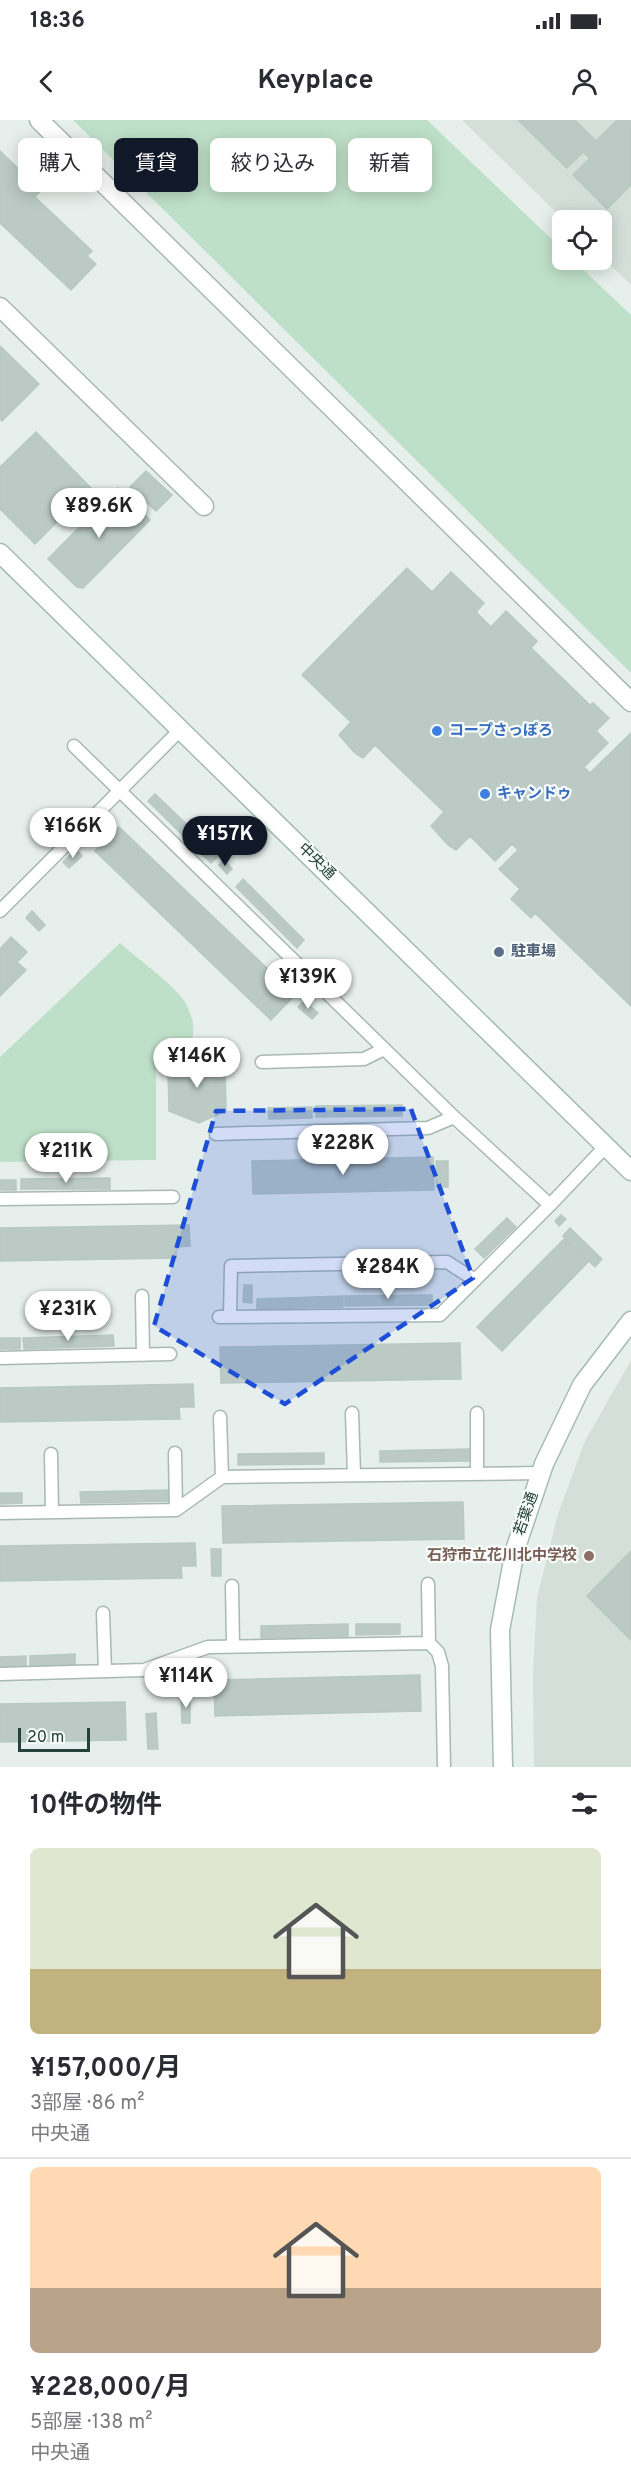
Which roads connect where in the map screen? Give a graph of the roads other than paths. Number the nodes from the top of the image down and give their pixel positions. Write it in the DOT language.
graph roads {
  1 [pos="39,120"];
  2 [pos="0,307"];
  3 [pos="204,506"];
  4 [pos="0,553"];
  5 [pos="631,702"];
  6 [pos="181,729"];
  7 [pos="74,746"];
  8 [pos="119,791"];
  9 [pos="0,911"];
  10 [pos="384,1049"];
  11 [pos="262,1062"];
  12 [pos="454,1117"];
  13 [pos="216,1134"];
  14 [pos="606,1146"];
  15 [pos="631,1171"];
  16 [pos="173,1197"];
  17 [pos="0,1199"];
  18 [pos="550,1205"];
  19 [pos="475,1280"];
  20 [pos="142,1296"];
  21 [pos="631,1321"];
  22 [pos="170,1354"];
  23 [pos="143,1355"];
  24 [pos="0,1358"];
  25 [pos="352,1413"];
  26 [pos="477,1413"];
  27 [pos="220,1417"];
  28 [pos="175,1453"];
  29 [pos="51,1454"];
  30 [pos="477,1473"];
  31 [pos="541,1473"];
  32 [pos="354,1475"];
  33 [pos="222,1477"];
  34 [pos="176,1510"];
  35 [pos="52,1512"];
  36 [pos="0,1513"];
  37 [pos="428,1584"];
  38 [pos="232,1586"];
  39 [pos="104,1613"];
  40 [pos="429,1643"];
  41 [pos="233,1646"];
  42 [pos="105,1671"];
  43 [pos="0,1674"];
  44 [pos="444,1767"];
  45 [pos="503,1767"];
  1 -- 5 [label="street"];
  2 -- 3 [label="street"];
  4 -- 6 [label="street, 中央通"];
  6 -- 8 [label="lane"];
  6 -- 14 [label="street, 中央通"];
  7 -- 8 [label="lane"];
  8 -- 9 [label="lane"];
  8 -- 10 [label="lane"];
  10 -- 11 [label="lane"];
  10 -- 12 [label="lane"];
  12 -- 13 [label="lane"];
  12 -- 18 [label="lane"];
  14 -- 15 [label="street, 中央通"];
  14 -- 18 [label="lane"];
  16 -- 17 [label="lane"];
  18 -- 19 [label="lane"];
  19 -- 19 [label="lane"];
  20 -- 23 [label="lane"];
  21 -- 31 [label="street, 若葉通"];
  22 -- 23 [label="lane"];
  23 -- 24 [label="lane"];
  25 -- 32 [label="lane"];
  26 -- 30 [label="lane"];
  27 -- 33 [label="lane"];
  28 -- 34 [label="lane"];
  29 -- 35 [label="lane"];
  30 -- 31 [label="lane"];
  30 -- 32 [label="lane"];
  31 -- 45 [label="street, 若葉通"];
  32 -- 33 [label="lane"];
  33 -- 34 [label="lane"];
  34 -- 35 [label="lane"];
  35 -- 36 [label="lane"];
  37 -- 40 [label="lane"];
  38 -- 41 [label="lane"];
  39 -- 42 [label="lane"];
  40 -- 41 [label="lane"];
  40 -- 44 [label="lane"];
  41 -- 42 [label="lane"];
  42 -- 43 [label="lane"];
}
